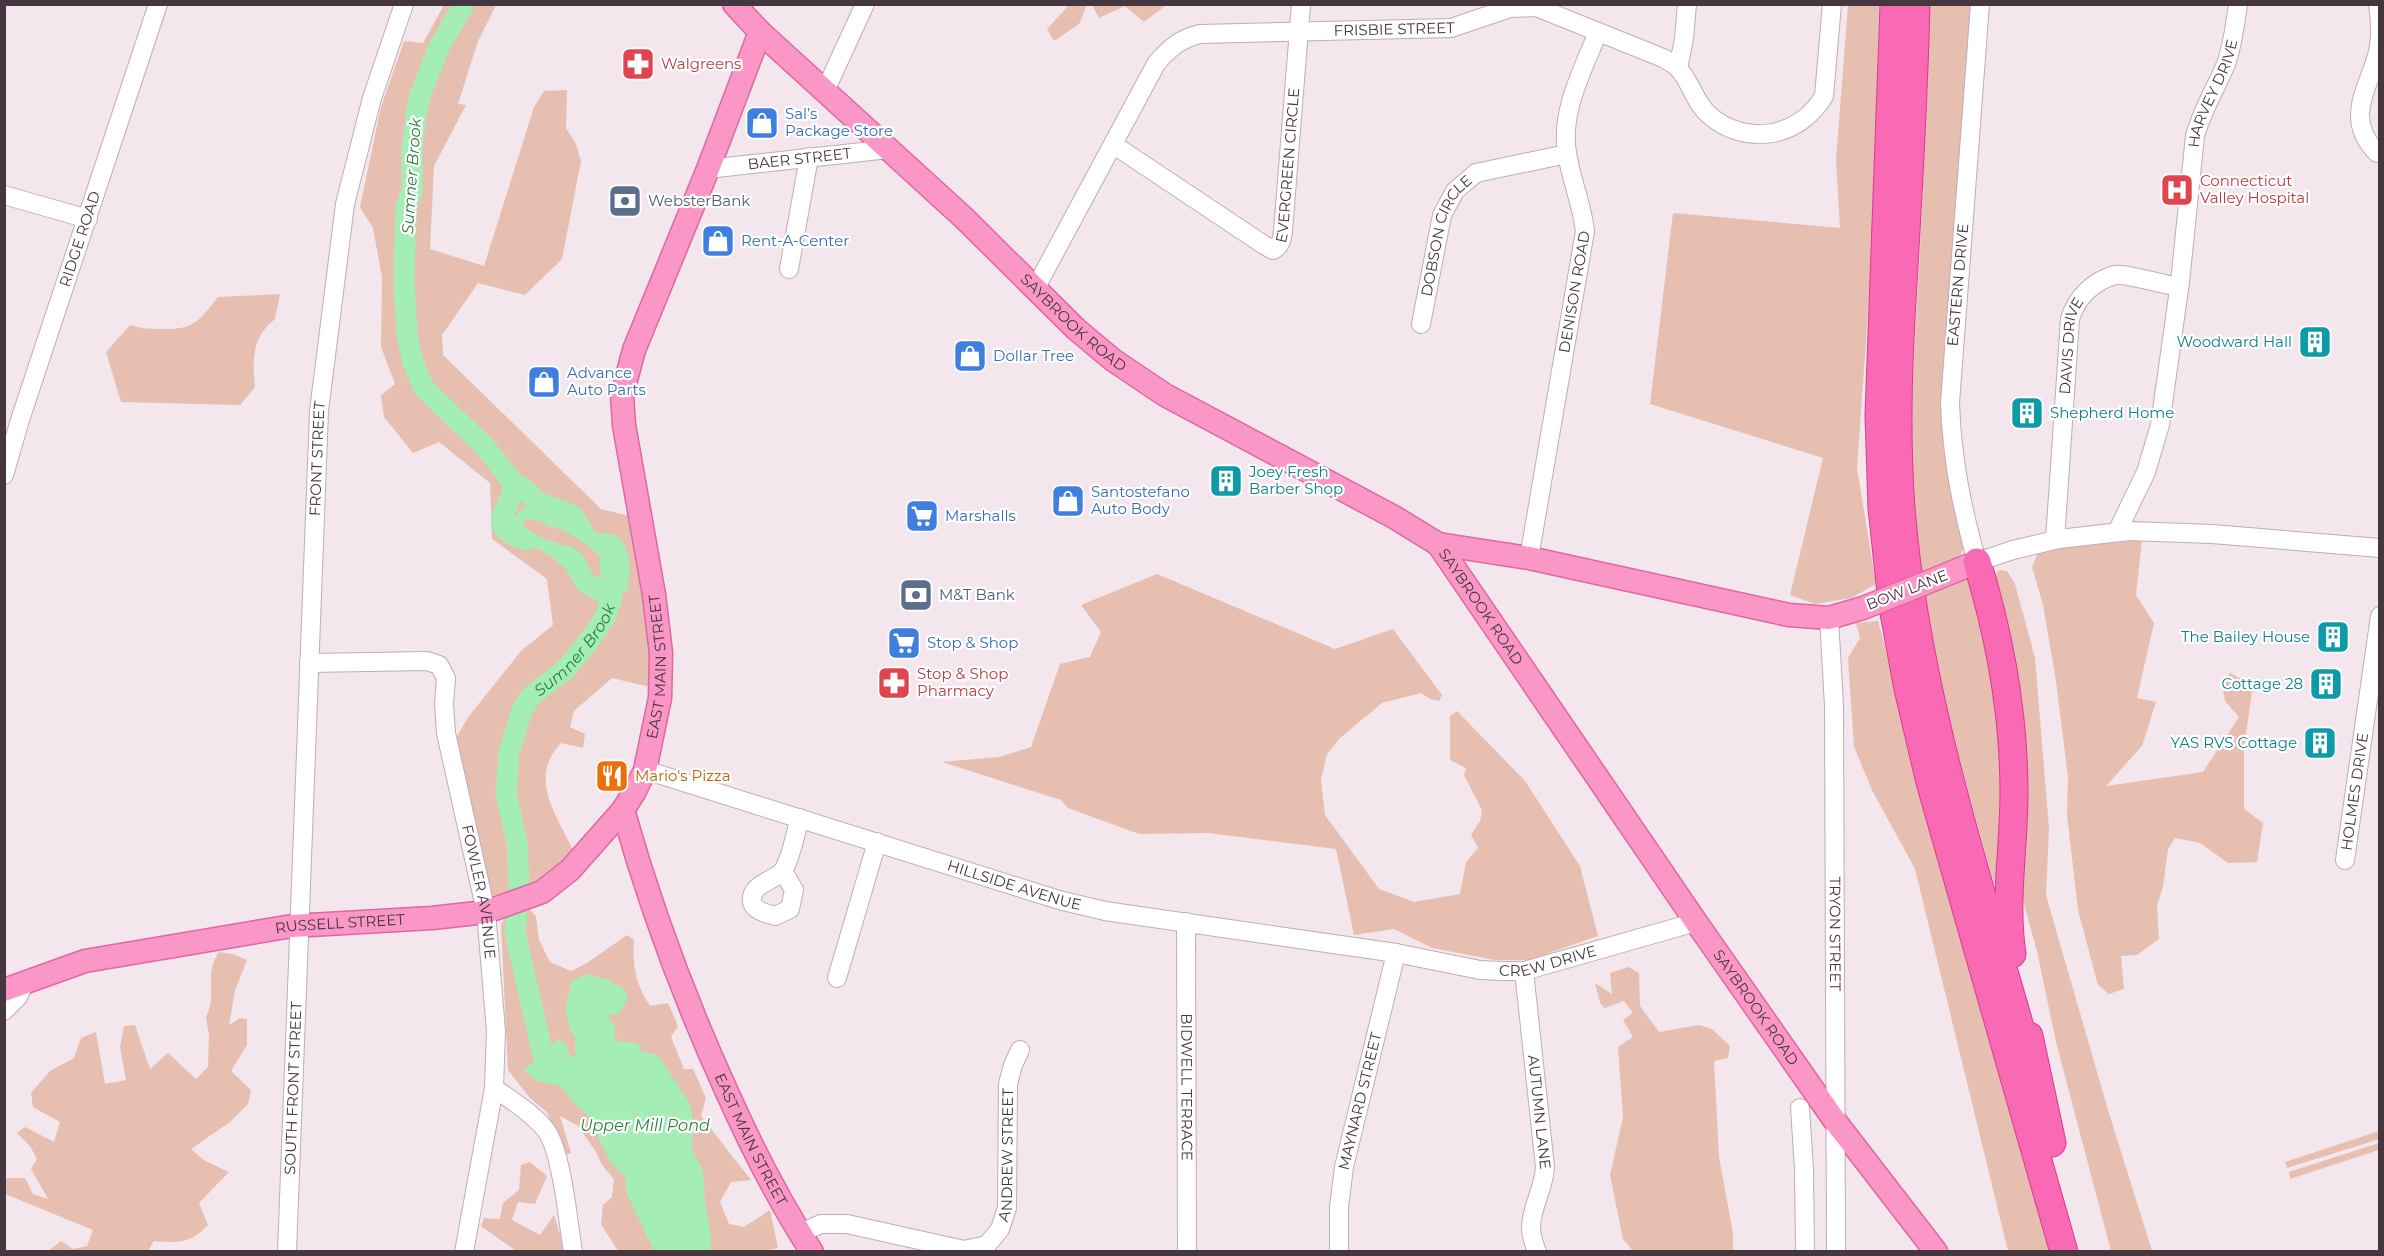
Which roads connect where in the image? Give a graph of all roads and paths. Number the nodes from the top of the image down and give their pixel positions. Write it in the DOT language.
graph roads {
  1 [pos="158,4"];
  2 [pos="404,4"];
  3 [pos="734,4"];
  4 [pos="865,4"];
  5 [pos="1301,4"];
  6 [pos="1687,4"];
  7 [pos="1832,4"];
  8 [pos="1894,4"];
  9 [pos="1916,4"];
  10 [pos="1980,4"];
  11 [pos="2238,4"];
  12 [pos="2378,4"];
  13 [pos="1548,7"];
  14 [pos="1300,31"];
  15 [pos="760,32"];
  16 [pos="1598,32"];
  17 [pos="1678,68"];
  18 [pos="825,91"];
  19 [pos="1114,145"];
  20 [pos="889,149"];
  21 [pos="2377,153"];
  22 [pos="1567,154"];
  23 [pos="809,157"];
  24 [pos="708,168"];
  25 [pos="4,195"];
  26 [pos="88,219"];
  27 [pos="789,269"];
  28 [pos="2179,288"];
  29 [pos="1035,289"];
  30 [pos="1421,324"];
  31 [pos="4,475"];
  32 [pos="2117,532"];
  33 [pos="2055,540"];
  34 [pos="1438,544"];
  35 [pos="2379,548"];
  36 [pos="1529,558"];
  37 [pos="1977,562"];
  38 [pos="2379,616"];
  39 [pos="1829,618"];
  40 [pos="309,663"];
  41 [pos="645,770"];
  42 [pos="623,810"];
  43 [pos="800,818"];
  44 [pos="877,842"];
  45 [pos="2345,860"];
  46 [pos="783,871"];
  47 [pos="495,909"];
  48 [pos="1186,922"];
  49 [pos="1696,922"];
  50 [pos="301,925"];
  51 [pos="1396,953"];
  52 [pos="1524,970"];
  53 [pos="837,978"];
  54 [pos="15,986"];
  55 [pos="4,1011"];
  56 [pos="1020,1050"];
  57 [pos="494,1088"];
  58 [pos="1800,1108"];
  59 [pos="1836,1121"];
  60 [pos="2052,1143"];
  61 [pos="806,1242"];
  62 [pos="287,1251"];
  63 [pos="464,1251"];
  64 [pos="573,1251"];
  65 [pos="1187,1251"];
  66 [pos="1339,1251"];
  67 [pos="1537,1251"];
  68 [pos="1805,1251"];
  69 [pos="1836,1251"];
  70 [pos="1936,1251"];
  71 [pos="2064,1251"];
  72 [pos="2083,1251"];
  1 -- 26 [label="street, RIDGE ROAD"];
  2 -- 40 [label="street, FRONT STREET"];
  3 -- 15 [label="main road"];
  4 -- 18 [label="street"];
  5 -- 14 [label="street"];
  6 -- 17 [label="street"];
  7 -- 17 [label="street, FRISBIE STREET"];
  8 -- 71 [label="highway"];
  9 -- 60 [label="highway"];
  10 -- 37 [label="street, EASTERN DRIVE"];
  11 -- 28 [label="street, HARVEY DRIVE"];
  12 -- 21 [label="street"];
  13 -- 14 [label="street, FRISBIE STREET"];
  13 -- 16 [label="street, FRISBIE STREET"];
  14 -- 19 [label="street, FRISBIE STREET"];
  14 -- 19 [label="street, EVERGREEN CIRCLE"];
  15 -- 18 [label="main road, SAYBROOK ROAD"];
  15 -- 24 [label="main road, EAST MAIN STREET"];
  16 -- 17 [label="street, FRISBIE STREET"];
  16 -- 22 [label="street, DENISON ROAD"];
  18 -- 20 [label="main road, SAYBROOK ROAD"];
  19 -- 29 [label="street, FRISBIE STREET"];
  20 -- 23 [label="street, BAER STREET"];
  20 -- 29 [label="main road, SAYBROOK ROAD"];
  22 -- 30 [label="street, DOBSON CIRCLE"];
  22 -- 36 [label="street, DENISON ROAD"];
  23 -- 24 [label="street, BAER STREET"];
  23 -- 27 [label="street"];
  24 -- 41 [label="main road, EAST MAIN STREET"];
  25 -- 26 [label="street"];
  26 -- 31 [label="street, RIDGE ROAD"];
  28 -- 32 [label="street, HARVEY DRIVE"];
  28 -- 33 [label="street, DAVIS DRIVE"];
  29 -- 34 [label="main road, SAYBROOK ROAD"];
  32 -- 33 [label="street, BOW LANE"];
  32 -- 35 [label="street, BOW LANE"];
  33 -- 37 [label="street, BOW LANE"];
  34 -- 36 [label="main road, BOW LANE"];
  34 -- 49 [label="main road, SAYBROOK ROAD"];
  36 -- 39 [label="main road, BOW LANE"];
  37 -- 39 [label="main road, BOW LANE, bridge"];
  37 -- 60 [label="highway"];
  38 -- 45 [label="street, HOLMES DRIVE"];
  39 -- 59 [label="street, TRYON STREET"];
  40 -- 47 [label="street, FOWLER AVENUE"];
  40 -- 50 [label="street, FRONT STREET"];
  41 -- 42 [label="main road, EAST MAIN STREET"];
  41 -- 43 [label="street, HILLSIDE AVENUE"];
  42 -- 47 [label="main road, RUSSELL STREET"];
  42 -- 61 [label="main road, EAST MAIN STREET"];
  43 -- 44 [label="street, HILLSIDE AVENUE"];
  43 -- 46 [label="street"];
  44 -- 48 [label="street, HILLSIDE AVENUE"];
  44 -- 53 [label="street"];
  47 -- 50 [label="main road, RUSSELL STREET"];
  47 -- 57 [label="street, FOWLER AVENUE"];
  48 -- 51 [label="street, HILLSIDE AVENUE"];
  48 -- 65 [label="street, BIDWELL TERRACE"];
  49 -- 52 [label="street, CREW DRIVE"];
  49 -- 59 [label="main road, SAYBROOK ROAD"];
  50 -- 54 [label="main road, RUSSELL STREET"];
  50 -- 62 [label="street, SOUTH FRONT STREET"];
  51 -- 52 [label="street, CREW DRIVE"];
  51 -- 66 [label="street, MAYNARD STREET"];
  52 -- 67 [label="street, AUTUMN LANE"];
  54 -- 55 [label="street, RUSSELL STREET"];
  56 -- 61 [label="street, ANDREW STREET"];
  57 -- 63 [label="street, FOWLER AVENUE"];
  57 -- 64 [label="street"];
  58 -- 68 [label="street"];
  59 -- 69 [label="street, TRYON STREET"];
  59 -- 70 [label="main road, SAYBROOK ROAD"];
  60 -- 72 [label="highway"];
}
